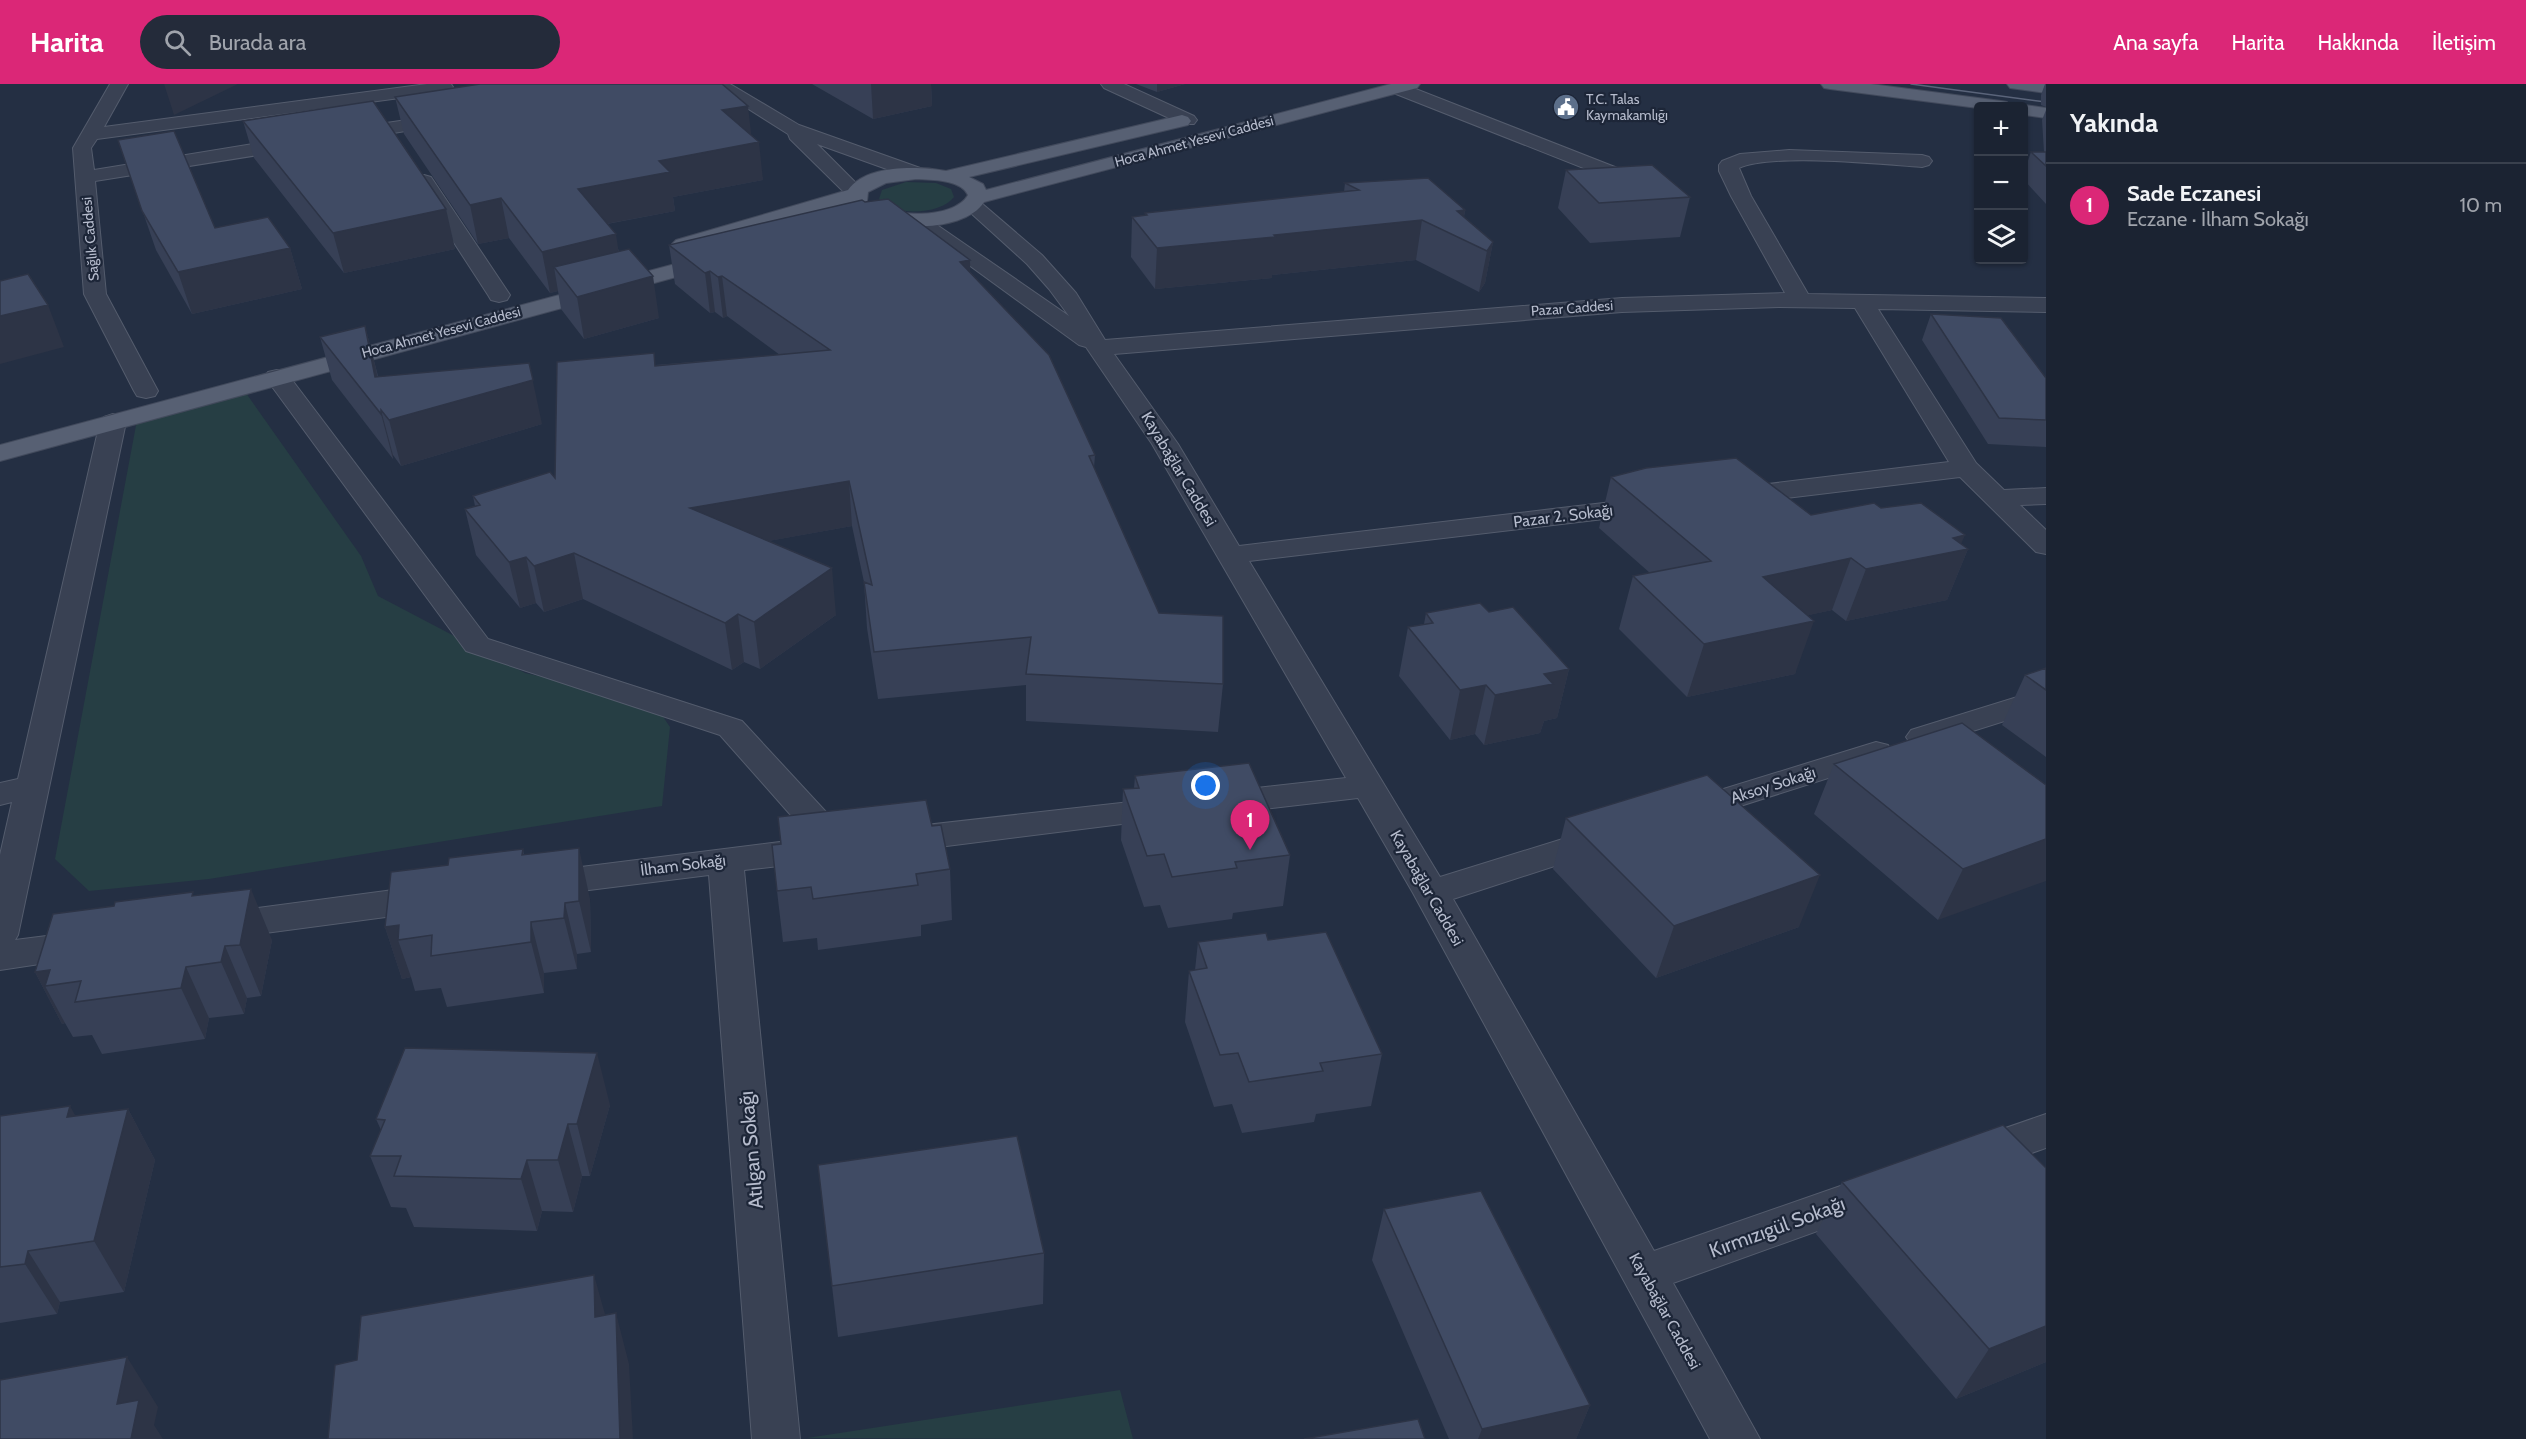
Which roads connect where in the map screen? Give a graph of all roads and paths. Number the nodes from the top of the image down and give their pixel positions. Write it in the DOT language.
graph roads {
  1 [pos="119,84"];
  2 [pos="718,84"];
  3 [pos="1110,84"];
  4 [pos="1830,84"];
  5 [pos="2016,84"];
  6 [pos="444,85"];
  7 [pos="1404,86"];
  8 [pos="2046,88"];
  9 [pos="1974,103"];
  10 [pos="2028,110"];
  11 [pos="2046,112"];
  12 [pos="468,115"];
  13 [pos="1210,115"];
  14 [pos="1188,120"];
  15 [pos="388,128"];
  16 [pos="792,129"];
  17 [pos="90,134"];
  18 [pos="401,148"];
  19 [pos="1922,161"];
  20 [pos="414,168"];
  21 [pos="916,173"];
  22 [pos="948,176"];
  23 [pos="85,177"];
  24 [pos="1636,182"];
  25 [pos="857,194"];
  26 [pos="974,201"];
  27 [pos="883,216"];
  28 [pos="917,220"];
  29 [pos="849,225"];
  30 [pos="666,249"];
  31 [pos="737,254"];
  32 [pos="522,289"];
  33 [pos="500,295"];
  34 [pos="1800,300"];
  35 [pos="1861,300"];
  36 [pos="2046,305"];
  37 [pos="1098,348"];
  38 [pos="268,369"];
  39 [pos="168,385"];
  40 [pos="146,391"];
  41 [pos="118,409"];
  42 [pos="0,453"];
  43 [pos="1966,468"];
  44 [pos="2046,496"];
  45 [pos="1997,498"];
  46 [pos="1706,499"];
  47 [pos="1670,503"];
  48 [pos="2046,546"];
  49 [pos="1231,555"];
  50 [pos="2046,698"];
  51 [pos="1368,786"];
  52 [pos="33,787"];
  53 [pos="0,794"];
  54 [pos="1659,821"];
  55 [pos="1624,832"];
  56 [pos="839,847"];
  57 [pos="725,860"];
  58 [pos="509,888"];
  59 [pos="1431,893"];
  60 [pos="462,894"];
  61 [pos="189,930"];
  62 [pos="0,935"];
  63 [pos="118,940"];
  64 [pos="0,956"];
  65 [pos="2046,1131"];
  66 [pos="1644,1274"];
  67 [pos="776,1439"];
  68 [pos="1736,1439"];
  1 -- 17 [label="street, Sağlık Caddesi"];
  2 -- 16 [label="street"];
  3 -- 14 [label="street"];
  4 -- 9 [label="main road"];
  5 -- 8 [label="main road"];
  6 -- 15 [label="street"];
  6 -- 17 [label="street"];
  7 -- 24 [label="street"];
  7 -- 26 [label="main road, Hoca Ahmet Yesevi Caddesi"];
  10 -- 11 [label="main road"];
  12 -- 15 [label="street"];
  13 -- 14 [label="main road, Hoca Ahmet Yesevi Caddesi"];
  14 -- 22 [label="main road, Hoca Ahmet Yesevi Caddesi"];
  15 -- 18 [label="street"];
  15 -- 23 [label="street"];
  16 -- 21 [label="street"];
  16 -- 25 [label="street"];
  17 -- 23 [label="street, Sağlık Caddesi"];
  19 -- 34 [label="street"];
  20 -- 33 [label="street"];
  21 -- 22 [label="main road"];
  21 -- 25 [label="main road"];
  22 -- 26 [label="main road"];
  23 -- 40 [label="street, Sağlık Caddesi"];
  25 -- 27 [label="main road"];
  25 -- 30 [label="main road"];
  26 -- 28 [label="main road, Hoca Ahmet Yesevi Caddesi"];
  26 -- 37 [label="street, Kayabağlar Caddesi"];
  27 -- 28 [label="main road, Hoca Ahmet Yesevi Caddesi"];
  27 -- 29 [label="main road"];
  28 -- 37 [label="street, Kayabağlar Caddesi"];
  31 -- 38 [label="main road, Hoca Ahmet Yesevi Caddesi"];
  32 -- 33 [label="main road, Hoca Ahmet Yesevi Caddesi"];
  33 -- 38 [label="main road, Hoca Ahmet Yesevi Caddesi"];
  34 -- 35 [label="street, Pazar Caddesi"];
  34 -- 37 [label="street, Pazar Caddesi"];
  35 -- 36 [label="street, Pazar Caddesi"];
  35 -- 43 [label="street"];
  37 -- 49 [label="street, Kayabağlar Caddesi"];
  38 -- 41 [label="main road, Hoca Ahmet Yesevi Caddesi"];
  38 -- 56 [label="street"];
  39 -- 40 [label="main road, Hoca Ahmet Yesevi Caddesi"];
  40 -- 41 [label="main road, Hoca Ahmet Yesevi Caddesi"];
  41 -- 42 [label="main road, Hoca Ahmet Yesevi Caddesi"];
  41 -- 52 [label="street"];
  43 -- 45 [label="street"];
  43 -- 46 [label="street"];
  44 -- 45 [label="street"];
  45 -- 48 [label="street"];
  47 -- 49 [label="street, Pazar 2. Sokağı"];
  49 -- 51 [label="street, Kayabağlar Caddesi"];
  50 -- 54 [label="street, Aksoy Sokağı"];
  51 -- 56 [label="street, İlham Sokağı"];
  51 -- 59 [label="street, Kayabağlar Caddesi"];
  52 -- 53 [label="street"];
  52 -- 62 [label="street"];
  55 -- 59 [label="street"];
  56 -- 57 [label="street, İlham Sokağı"];
  57 -- 58 [label="street, İlham Sokağı"];
  57 -- 67 [label="street, Atılgan Sokağı"];
  59 -- 66 [label="street, Kayabağlar Caddesi"];
  60 -- 61 [label="street"];
  63 -- 64 [label="street"];
  65 -- 66 [label="street, Kırmızıgül Sokağı"];
  66 -- 68 [label="street, Kayabağlar Caddesi"];
}
